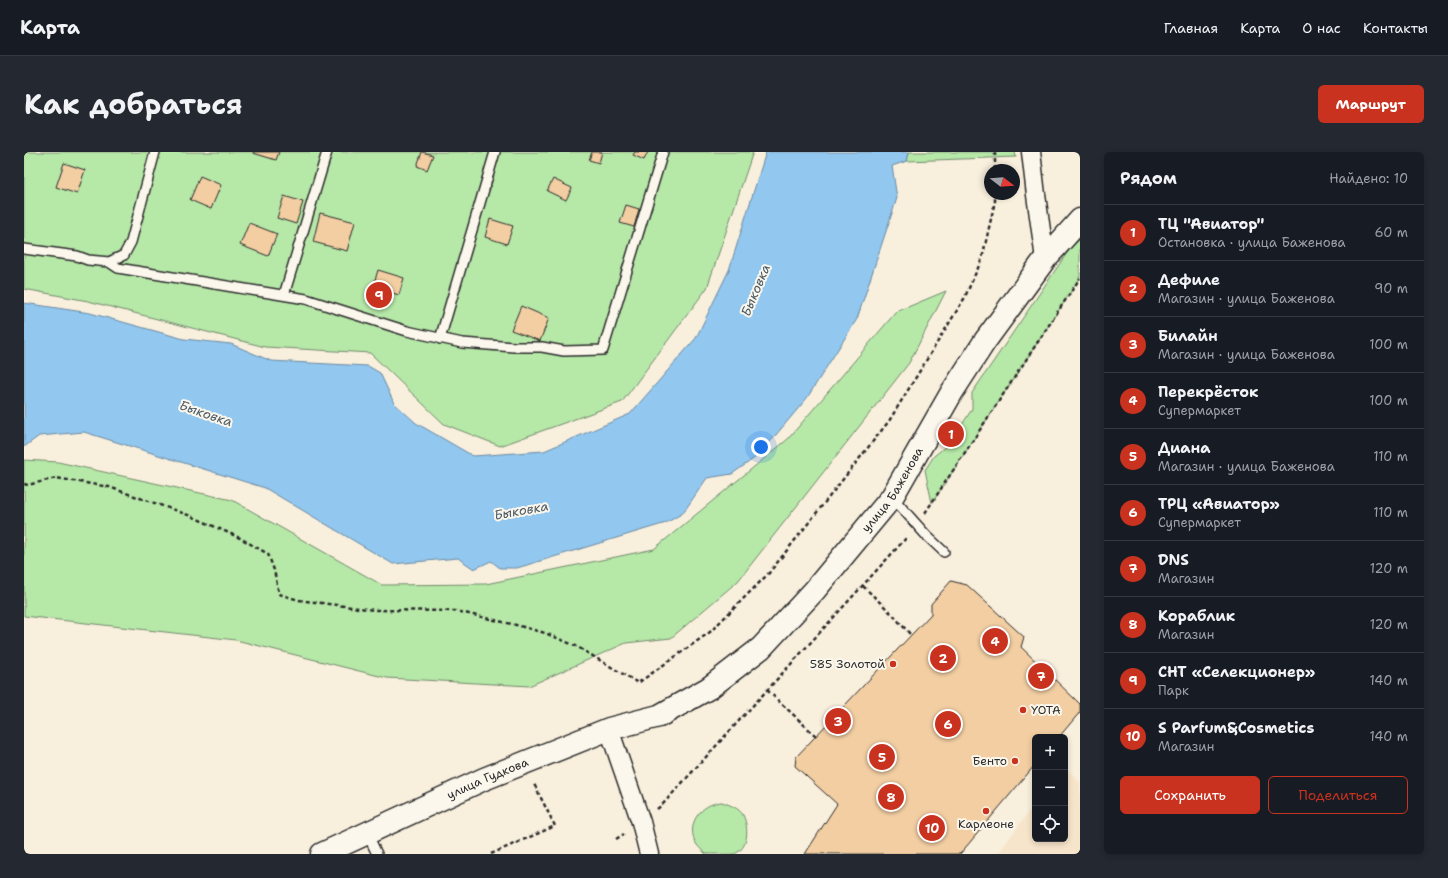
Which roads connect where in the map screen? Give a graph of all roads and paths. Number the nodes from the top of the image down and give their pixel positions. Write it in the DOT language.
graph roads {
  1 [pos="155,152"];
  2 [pos="327,152"];
  3 [pos="495,152"];
  4 [pos="663,152"];
  5 [pos="995,152"];
  6 [pos="1031,152"];
  7 [pos="995,164"];
  8 [pos="995,200"];
  9 [pos="1080,220"];
  10 [pos="24,249"];
  11 [pos="1045,259"];
  12 [pos="109,262"];
  13 [pos="1080,278"];
  14 [pos="284,295"];
  15 [pos="440,339"];
  16 [pos="24,484"];
  17 [pos="892,497"];
  18 [pos="918,526"];
  19 [pos="944,552"];
  20 [pos="863,586"];
  21 [pos="911,635"];
  22 [pos="767,690"];
  23 [pos="659,716"];
  24 [pos="610,730"];
  25 [pos="816,736"];
  26 [pos="534,782"];
  27 [pos="641,822"];
  28 [pos="367,833"];
  29 [pos="616,839"];
  30 [pos="322,854"];
  31 [pos="377,854"];
  32 [pos="491,854"];
  33 [pos="649,854"];
  1 -- 12 [label="lane"];
  2 -- 14 [label="lane"];
  3 -- 15 [label="lane"];
  4 -- 15 [label="lane"];
  5 -- 7 [label="path"];
  6 -- 11 [label="street"];
  8 -- 16 [label="path"];
  9 -- 11 [label="street, улица Баженова"];
  10 -- 12 [label="lane"];
  11 -- 17 [label="street, улица Баженова"];
  12 -- 14 [label="lane"];
  13 -- 18 [label="path"];
  14 -- 15 [label="lane"];
  17 -- 18 [label="lane"];
  17 -- 23 [label="street, улица Баженова"];
  18 -- 19 [label="lane"];
  18 -- 20 [label="path"];
  20 -- 21 [label="path"];
  20 -- 22 [label="path"];
  22 -- 25 [label="path"];
  22 -- 27 [label="path"];
  23 -- 24 [label="street, улица Гудкова"];
  24 -- 27 [label="street"];
  24 -- 28 [label="street, улица Гудкова"];
  26 -- 32 [label="path"];
  27 -- 29 [label="path"];
  27 -- 33 [label="street"];
  28 -- 30 [label="street, улица Гудкова"];
  28 -- 31 [label="lane"];
}
